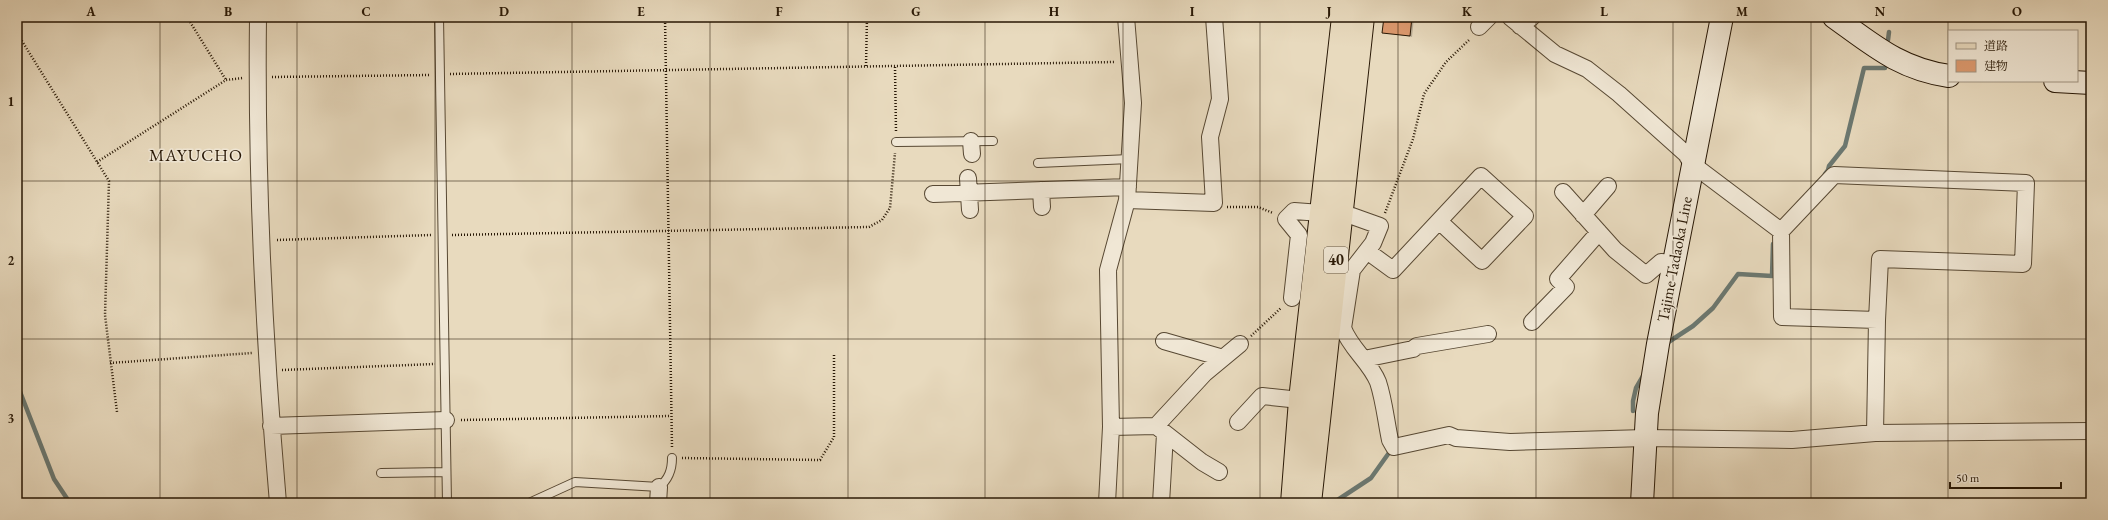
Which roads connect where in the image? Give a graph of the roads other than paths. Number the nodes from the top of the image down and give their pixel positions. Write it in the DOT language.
graph roads {
  1 [pos="258,17"];
  2 [pos="439,17"];
  3 [pos="1126,17"];
  4 [pos="1214,17"];
  5 [pos="1343,17"];
  6 [pos="1363,17"];
  7 [pos="1722,17"];
  8 [pos="1834,17"];
  9 [pos="1521,20"];
  10 [pos="1948,76"];
  11 [pos="2073,82"];
  12 [pos="2091,83"];
  13 [pos="993,141"];
  14 [pos="896,142"];
  15 [pos="1130,159"];
  16 [pos="1038,163"];
  17 [pos="1692,164"];
  18 [pos="968,185"];
  19 [pos="1608,186"];
  20 [pos="1041,190"];
  21 [pos="1563,192"];
  22 [pos="933,194"];
  23 [pos="1127,194"];
  24 [pos="1042,207"];
  25 [pos="970,210"];
  26 [pos="1331,214"];
  27 [pos="1583,215"];
  28 [pos="1439,221"];
  29 [pos="1781,231"];
  30 [pos="1599,232"];
  31 [pos="1367,251"];
  32 [pos="1673,263"];
  33 [pos="1292,298"];
  34 [pos="1876,320"];
  35 [pos="1532,322"];
  36 [pos="1488,334"];
  37 [pos="1164,341"];
  38 [pos="1240,344"];
  39 [pos="1223,358"];
  40 [pos="1364,359"];
  41 [pos="1300,400"];
  42 [pos="446,420"];
  43 [pos="1238,422"];
  44 [pos="271,426"];
  45 [pos="1111,427"];
  46 [pos="1160,430"];
  47 [pos="2091,431"];
  48 [pos="1875,432"];
  49 [pos="1645,438"];
  50 [pos="672,458"];
  51 [pos="446,472"];
  52 [pos="1219,472"];
  53 [pos="381,473"];
  54 [pos="659,487"];
  55 [pos="1164,502"];
  56 [pos="278,503"];
  57 [pos="447,503"];
  58 [pos="529,503"];
  59 [pos="658,503"];
  60 [pos="1108,503"];
  61 [pos="1292,503"];
  62 [pos="1310,503"];
  63 [pos="1642,503"];
  1 -- 44 [label="street"];
  2 -- 42 [label="lane"];
  3 -- 15 [label="street"];
  4 -- 23 [label="street"];
  5 -- 26 [label="main road, 40"];
  6 -- 26 [label="main road, 40"];
  7 -- 17 [label="main road, Tajime Tadaoka Line"];
  8 -- 10 [label="main road"];
  9 -- 17 [label="street"];
  11 -- 12 [label="main road"];
  13 -- 14 [label="lane"];
  15 -- 16 [label="lane"];
  15 -- 23 [label="street"];
  17 -- 29 [label="street"];
  17 -- 32 [label="main road, Tajime Tadaoka Line"];
  18 -- 20 [label="street"];
  18 -- 22 [label="street"];
  18 -- 25 [label="street"];
  19 -- 27 [label="street"];
  20 -- 23 [label="street"];
  20 -- 24 [label="street"];
  21 -- 27 [label="street"];
  23 -- 45 [label="street"];
  26 -- 31 [label="street"];
  26 -- 33 [label="street"];
  26 -- 41 [label="main road, 40"];
  26 -- 62 [label="main road, 40"];
  27 -- 30 [label="street"];
  28 -- 28 [label="street"];
  28 -- 31 [label="street"];
  29 -- 34 [label="street"];
  29 -- 34 [label="street"];
  30 -- 32 [label="street"];
  30 -- 35 [label="street"];
  31 -- 40 [label="street"];
  32 -- 49 [label="main road, Tajime Tadaoka Line"];
  34 -- 48 [label="street"];
  36 -- 40 [label="street"];
  37 -- 39 [label="street"];
  38 -- 39 [label="street"];
  39 -- 46 [label="street"];
  40 -- 49 [label="street"];
  41 -- 43 [label="street"];
  41 -- 61 [label="main road, 40"];
  42 -- 44 [label="street"];
  42 -- 51 [label="lane"];
  44 -- 56 [label="street"];
  45 -- 46 [label="street"];
  45 -- 60 [label="street"];
  46 -- 52 [label="street"];
  46 -- 55 [label="street"];
  47 -- 48 [label="street"];
  48 -- 49 [label="street"];
  49 -- 63 [label="main road, Tajime Tadaoka Line"];
  50 -- 54 [label="lane"];
  51 -- 53 [label="lane"];
  51 -- 57 [label="lane"];
  54 -- 58 [label="lane"];
  54 -- 59 [label="street"];
}
